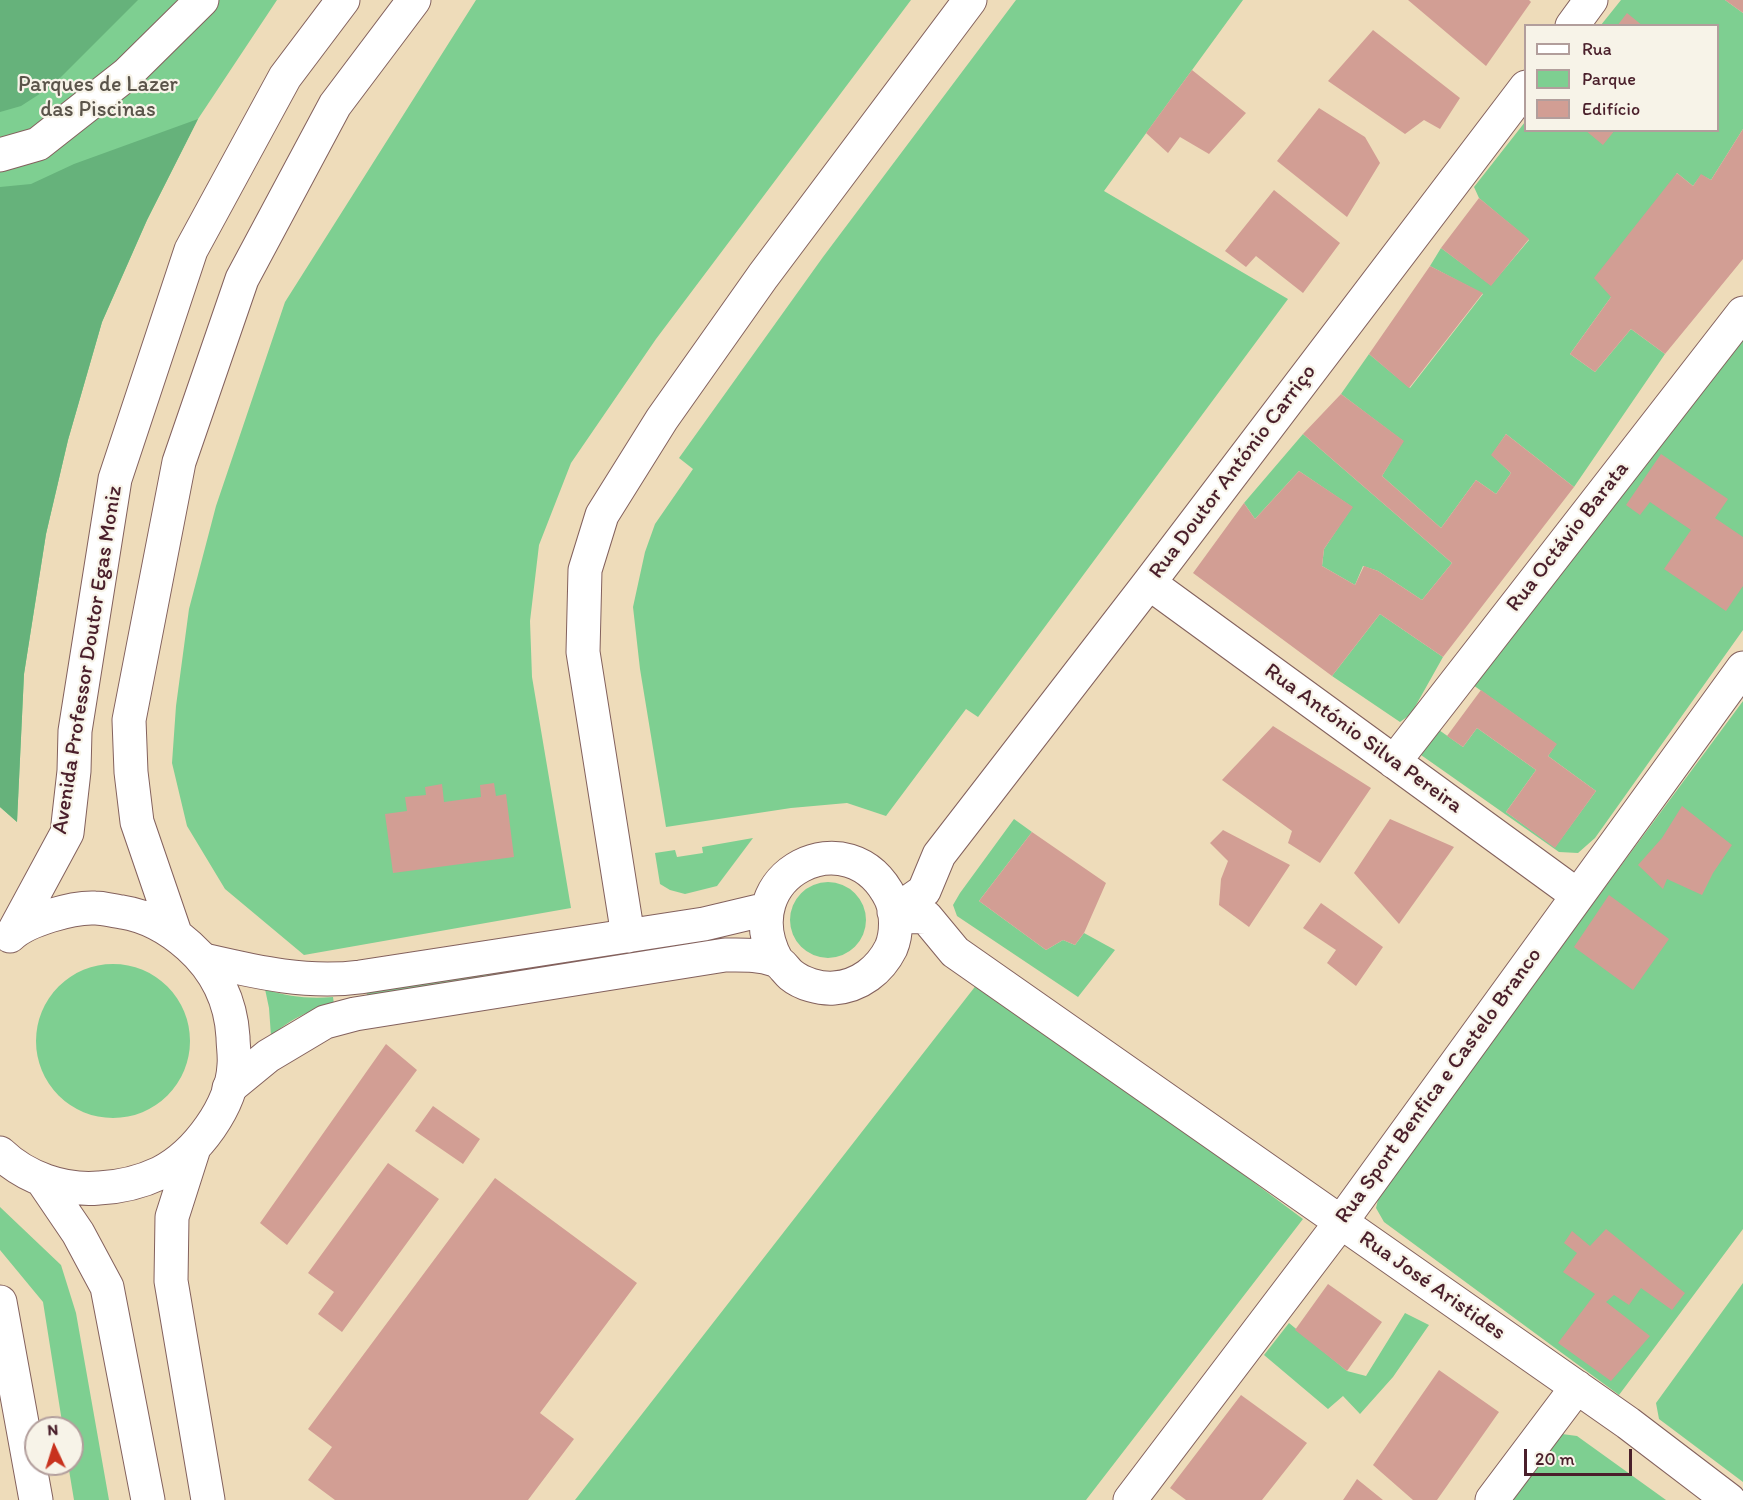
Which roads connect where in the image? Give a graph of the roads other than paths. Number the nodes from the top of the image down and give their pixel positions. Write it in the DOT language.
graph roads {
  1 [pos="202,0"];
  2 [pos="343,0"];
  3 [pos="414,0"];
  4 [pos="970,0"];
  5 [pos="1591,0"];
  6 [pos="1573,24"];
  7 [pos="1524,90"];
  8 [pos="0,155"];
  9 [pos="1743,313"];
  10 [pos="1149,583"];
  11 [pos="1743,668"];
  12 [pos="1394,762"];
  13 [pos="939,855"];
  14 [pos="872,873"];
  15 [pos="1577,895"];
  16 [pos="767,909"];
  17 [pos="895,914"];
  18 [pos="175,933"];
  19 [pos="628,936"];
  20 [pos="7,939"];
  21 [pos="890,949"];
  22 [pos="955,952"];
  23 [pos="204,960"];
  24 [pos="777,961"];
  25 [pos="229,1088"];
  26 [pos="194,1148"];
  27 [pos="0,1153"];
  28 [pos="42,1180"];
  29 [pos="1341,1222"];
  30 [pos="0,1302"];
  31 [pos="3,1339"];
  32 [pos="1577,1387"];
  33 [pos="36,1500"];
  34 [pos="148,1500"];
  35 [pos="208,1500"];
  36 [pos="1130,1500"];
  37 [pos="1492,1500"];
  38 [pos="1729,1500"];
  1 -- 8 [label="street"];
  2 -- 20 [label="street, Avenida Professor Doutor Egas Moniz"];
  3 -- 18 [label="street"];
  4 -- 19 [label="street"];
  5 -- 6 [label="street"];
  7 -- 10 [label="street, Rua Doutor António Carriço"];
  9 -- 12 [label="street, Rua Octávio Barata"];
  10 -- 12 [label="street, Rua António Silva Pereira"];
  10 -- 13 [label="street, Rua Doutor António Carriço"];
  11 -- 15 [label="street, Rua Sport Benfica e Castelo Branco"];
  12 -- 15 [label="street, Rua António Silva Pereira"];
  13 -- 14 [label="street"];
  13 -- 17 [label="street, Rua Doutor António Carriço"];
  14 -- 16 [label="street"];
  14 -- 17 [label="street"];
  15 -- 29 [label="street, Rua Sport Benfica e Castelo Branco"];
  16 -- 19 [label="street"];
  16 -- 24 [label="street"];
  17 -- 21 [label="street"];
  17 -- 22 [label="street, Rua José Aristides"];
  18 -- 20 [label="street"];
  18 -- 23 [label="street"];
  19 -- 23 [label="street"];
  21 -- 22 [label="street, Rua José Aristides"];
  21 -- 24 [label="street"];
  22 -- 29 [label="street, Rua José Aristides"];
  23 -- 25 [label="street"];
  24 -- 25 [label="street"];
  25 -- 26 [label="street"];
  26 -- 28 [label="street"];
  26 -- 35 [label="street"];
  27 -- 28 [label="street"];
  28 -- 34 [label="street"];
  29 -- 32 [label="street, Rua José Aristides"];
  29 -- 36 [label="street, Rua Sport Benfica e Castelo Branco"];
  30 -- 31 [label="street"];
  31 -- 33 [label="street"];
  32 -- 37 [label="street"];
  32 -- 38 [label="street, Rua José Aristides"];
}
